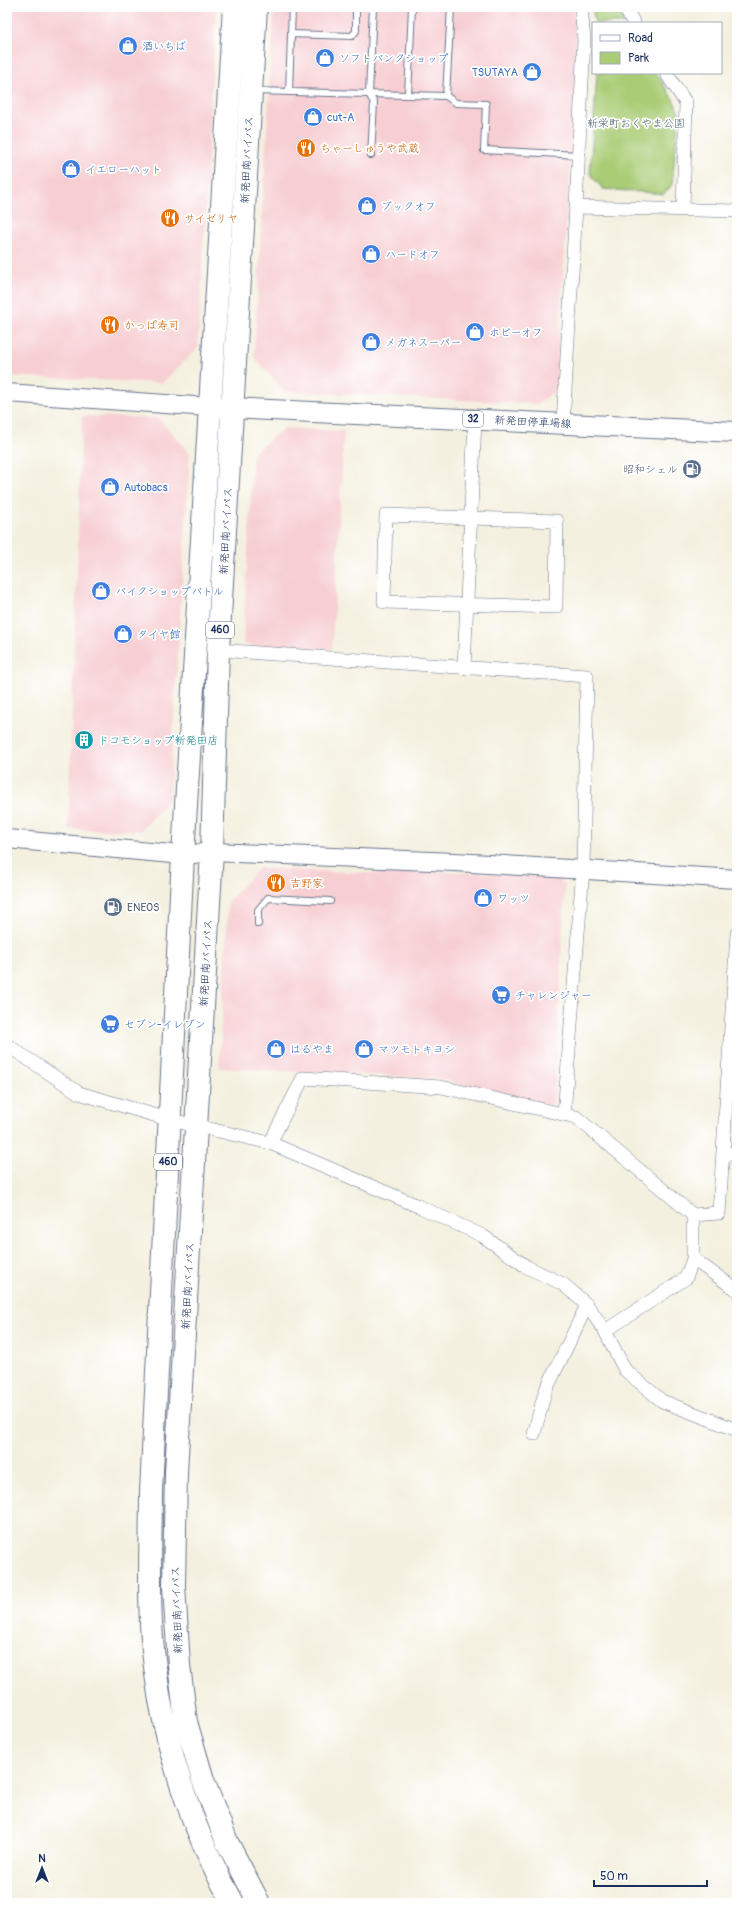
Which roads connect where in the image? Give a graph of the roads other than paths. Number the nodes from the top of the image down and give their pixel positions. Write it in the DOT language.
graph roads {
  1 [pos="234,7"];
  2 [pos="256,7"];
  3 [pos="292,7"];
  4 [pos="353,7"];
  5 [pos="373,7"];
  6 [pos="412,7"];
  7 [pos="451,7"];
  8 [pos="581,7"];
  9 [pos="624,7"];
  10 [pos="633,22"];
  11 [pos="291,34"];
  12 [pos="667,74"];
  13 [pos="251,91"];
  14 [pos="289,92"];
  15 [pos="369,94"];
  16 [pos="408,95"];
  17 [pos="446,96"];
  18 [pos="372,155"];
  19 [pos="579,156"];
  20 [pos="576,207"];
  21 [pos="682,210"];
  22 [pos="737,211"];
  23 [pos="7,393"];
  24 [pos="209,407"];
  25 [pos="233,408"];
  26 [pos="475,419"];
  27 [pos="563,423"];
  28 [pos="737,432"];
  29 [pos="471,518"];
  30 [pos="467,605"];
  31 [pos="218,650"];
  32 [pos="464,668"];
  33 [pos="7,839"];
  34 [pos="212,852"];
  35 [pos="183,855"];
  36 [pos="583,869"];
  37 [pos="737,879"];
  38 [pos="330,901"];
  39 [pos="258,924"];
  40 [pos="737,934"];
  41 [pos="736,969"];
  42 [pos="7,1045"];
  43 [pos="733,1062"];
  44 [pos="564,1114"];
  45 [pos="171,1120"];
  46 [pos="196,1126"];
  47 [pos="270,1144"];
  48 [pos="723,1153"];
  49 [pos="737,1154"];
  50 [pos="693,1215"];
  51 [pos="693,1259"];
  52 [pos="737,1290"];
  53 [pos="587,1305"];
  54 [pos="605,1331"];
  55 [pos="737,1430"];
  56 [pos="534,1434"];
  57 [pos="233,1903"];
  58 [pos="259,1903"];
  1 -- 24 [label="highway, 新発田南バイパス / 460"];
  2 -- 13 [label="highway, 新発田南バイパス / 460"];
  3 -- 11 [label="lane"];
  4 -- 11 [label="lane"];
  5 -- 15 [label="lane"];
  6 -- 16 [label="lane"];
  7 -- 17 [label="lane"];
  8 -- 19 [label="street"];
  9 -- 10 [label="street"];
  11 -- 14 [label="lane"];
  12 -- 21 [label="street"];
  13 -- 14 [label="lane"];
  13 -- 25 [label="highway, 新発田南バイパス / 460"];
  14 -- 15 [label="lane"];
  15 -- 16 [label="lane"];
  15 -- 18 [label="lane"];
  16 -- 17 [label="lane"];
  17 -- 19 [label="lane"];
  19 -- 20 [label="street"];
  20 -- 21 [label="street"];
  20 -- 27 [label="street"];
  21 -- 22 [label="street"];
  23 -- 24 [label="street"];
  24 -- 25 [label="main road, 新発田停車場線 / 32"];
  24 -- 35 [label="highway, 新発田南バイパス / 460"];
  25 -- 26 [label="main road, 新発田停車場線 / 32"];
  25 -- 31 [label="highway, 新発田南バイパス / 460"];
  26 -- 27 [label="main road, 新発田停車場線 / 32"];
  26 -- 29 [label="street"];
  27 -- 28 [label="main road, 新発田停車場線 / 32"];
  29 -- 30 [label="street"];
  29 -- 30 [label="street"];
  29 -- 30 [label="street"];
  30 -- 32 [label="street"];
  31 -- 32 [label="street"];
  31 -- 34 [label="highway, 新発田南バイパス / 460"];
  32 -- 36 [label="street"];
  33 -- 35 [label="street"];
  34 -- 35 [label="street"];
  34 -- 36 [label="street"];
  34 -- 46 [label="highway, 新発田南バイパス / 460"];
  35 -- 45 [label="highway, 新発田南バイパス / 460"];
  36 -- 37 [label="street"];
  36 -- 44 [label="street"];
  38 -- 39 [label="lane"];
  40 -- 41 [label="street"];
  41 -- 43 [label="street"];
  42 -- 45 [label="street"];
  43 -- 48 [label="street"];
  44 -- 47 [label="street"];
  44 -- 50 [label="street"];
  45 -- 46 [label="street"];
  45 -- 57 [label="highway, 新発田南バイパス / 460"];
  46 -- 47 [label="street"];
  46 -- 58 [label="highway, 新発田南バイパス / 460"];
  47 -- 53 [label="street"];
  48 -- 49 [label="street"];
  48 -- 50 [label="street"];
  50 -- 51 [label="street"];
  51 -- 52 [label="street"];
  51 -- 54 [label="street"];
  53 -- 54 [label="street"];
  53 -- 56 [label="street"];
  54 -- 55 [label="street"];
}
